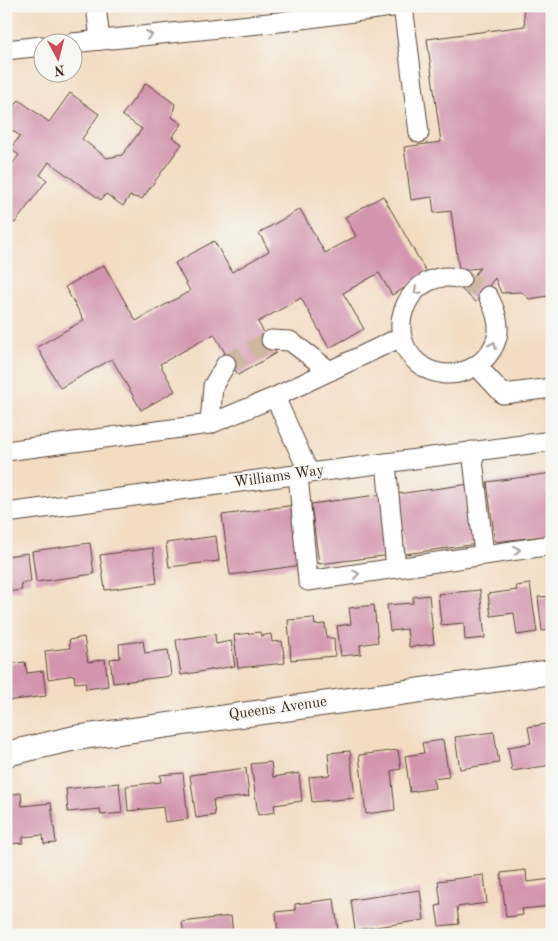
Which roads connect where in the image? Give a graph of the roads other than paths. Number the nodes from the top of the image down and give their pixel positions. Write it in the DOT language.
graph roads {
  1 [pos="96,6"];
  2 [pos="399,6"];
  3 [pos="403,6"];
  4 [pos="100,40"];
  5 [pos="82,42"];
  6 [pos="32,47"];
  7 [pos="6,50"];
  8 [pos="419,133"];
  9 [pos="461,279"];
  10 [pos="488,296"];
  11 [pos="402,337"];
  12 [pos="271,340"];
  13 [pos="226,364"];
  14 [pos="477,366"];
  15 [pos="330,371"];
  16 [pos="552,388"];
  17 [pos="275,397"];
  18 [pos="210,424"];
  19 [pos="552,441"];
  20 [pos="6,451"];
  21 [pos="472,451"];
  22 [pos="386,463"];
  23 [pos="303,474"];
  24 [pos="6,514"];
  25 [pos="552,545"];
  26 [pos="484,554"];
  27 [pos="396,568"];
  28 [pos="552,672"];
  29 [pos="6,754"];
  1 -- 4 [label="street"];
  4 -- 2 [label="street, one-way"];
  3 -- 8 [label="street"];
  4 -- 5 [label="street"];
  6 -- 7 [label="street"];
  9 -- 11 [label="street, one-way"];
  14 -- 10 [label="street, one-way"];
  11 -- 14 [label="street"];
  11 -- 15 [label="street"];
  12 -- 15 [label="street"];
  13 -- 18 [label="street"];
  14 -- 16 [label="street"];
  15 -- 17 [label="street"];
  17 -- 18 [label="street"];
  17 -- 23 [label="street"];
  18 -- 20 [label="street"];
  19 -- 21 [label="street, Williams Way"];
  21 -- 22 [label="street, Williams Way"];
  21 -- 26 [label="street"];
  22 -- 23 [label="street, Williams Way"];
  22 -- 27 [label="street"];
  23 -- 24 [label="street, Williams Way"];
  23 -- 27 [label="street, one-way"];
  26 -- 25 [label="street, one-way"];
  26 -- 27 [label="street"];
  28 -- 29 [label="main road, Queens Avenue"];
}
